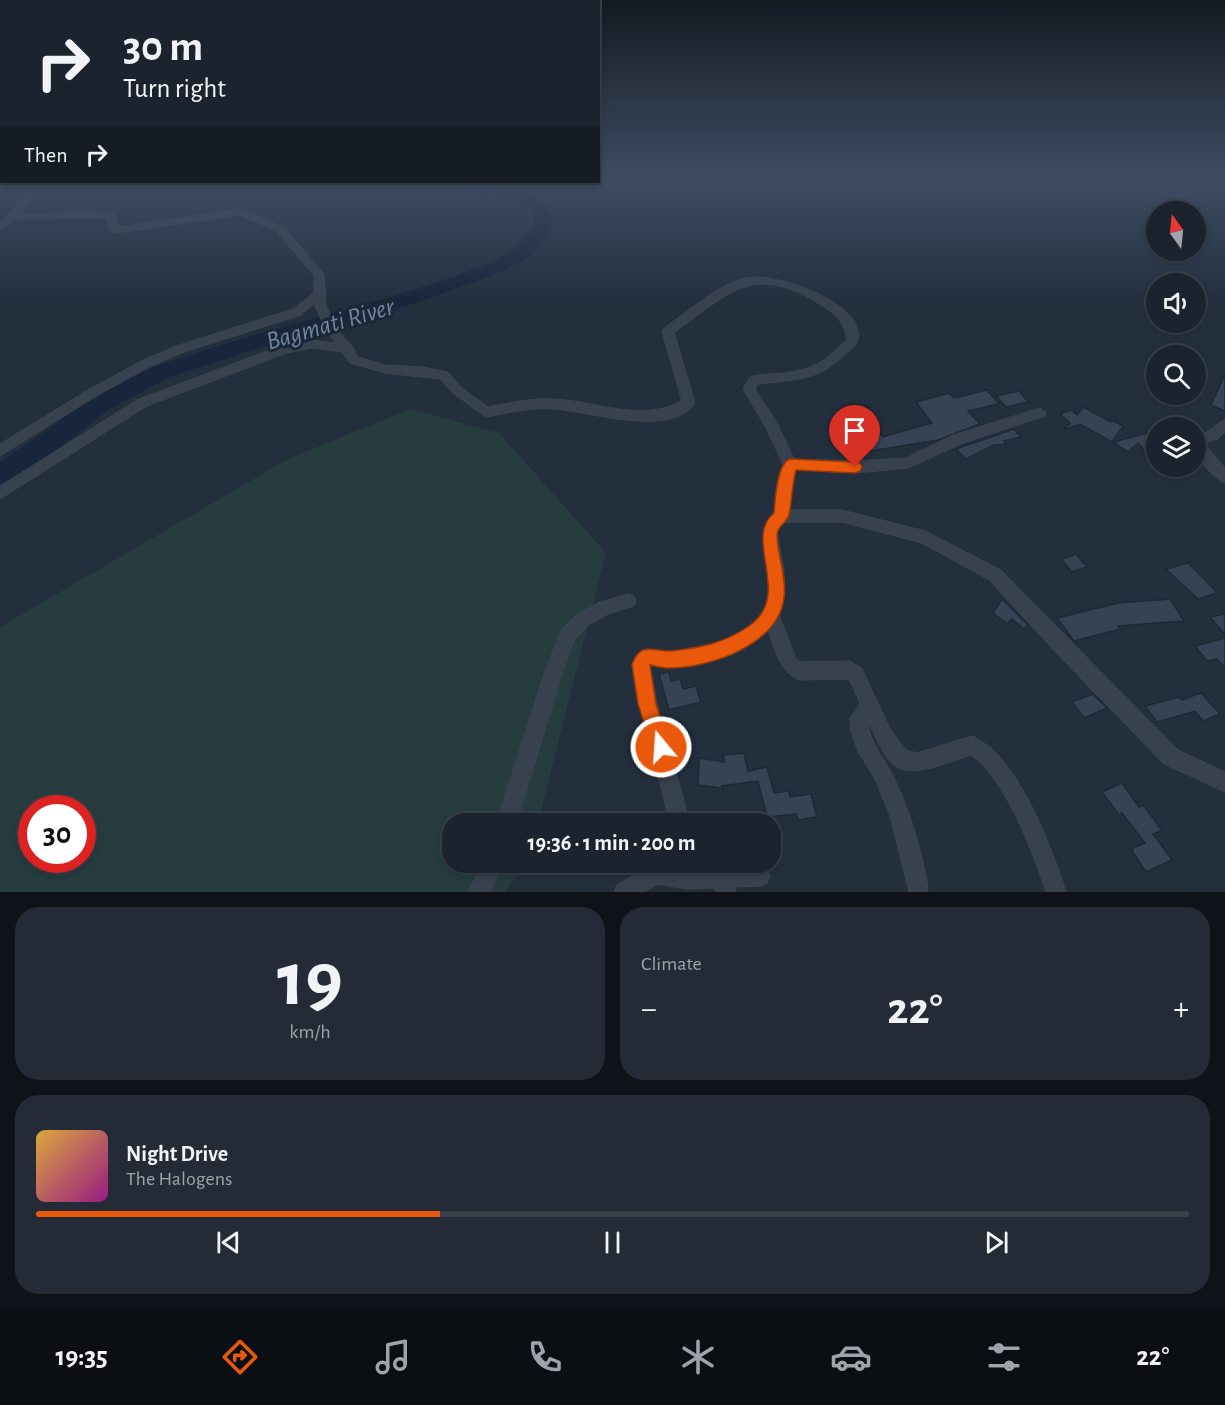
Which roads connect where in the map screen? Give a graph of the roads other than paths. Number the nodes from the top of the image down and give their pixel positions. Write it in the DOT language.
graph roads {
  1 [pos="112,220"];
  2 [pos="181,220"];
  3 [pos="255,220"];
  4 [pos="320,300"];
  5 [pos="348,349"];
  6 [pos="1040,413"];
  7 [pos="1225,424"];
  8 [pos="1206,437"];
  9 [pos="0,451"];
  10 [pos="1206,456"];
  11 [pos="790,464"];
  12 [pos="1225,477"];
  13 [pos="0,493"];
  14 [pos="781,516"];
  15 [pos="628,601"];
  16 [pos="771,615"];
  17 [pos="870,707"];
  18 [pos="1225,782"];
  19 [pos="509,813"];
  20 [pos="677,813"];
  21 [pos="488,873"];
  22 [pos="652,873"];
  23 [pos="672,873"];
  24 [pos="760,876"];
  25 [pos="724,884"];
  26 [pos="918,888"];
  27 [pos="479,892"];
  28 [pos="624,892"];
  29 [pos="1056,892"];
  1 -- 2 [label="street"];
  3 -- 4 [label="street"];
  4 -- 5 [label="street"];
  4 -- 9 [label="street"];
  5 -- 11 [label="street"];
  5 -- 13 [label="street"];
  6 -- 11 [label="street"];
  7 -- 8 [label="street"];
  10 -- 12 [label="street"];
  11 -- 14 [label="street"];
  14 -- 16 [label="street"];
  14 -- 18 [label="street"];
  15 -- 19 [label="street"];
  16 -- 17 [label="street"];
  16 -- 20 [label="street"];
  17 -- 26 [label="street"];
  17 -- 29 [label="street"];
  21 -- 27 [label="street"];
  22 -- 28 [label="street"];
  23 -- 25 [label="street"];
  24 -- 25 [label="street"];
}
